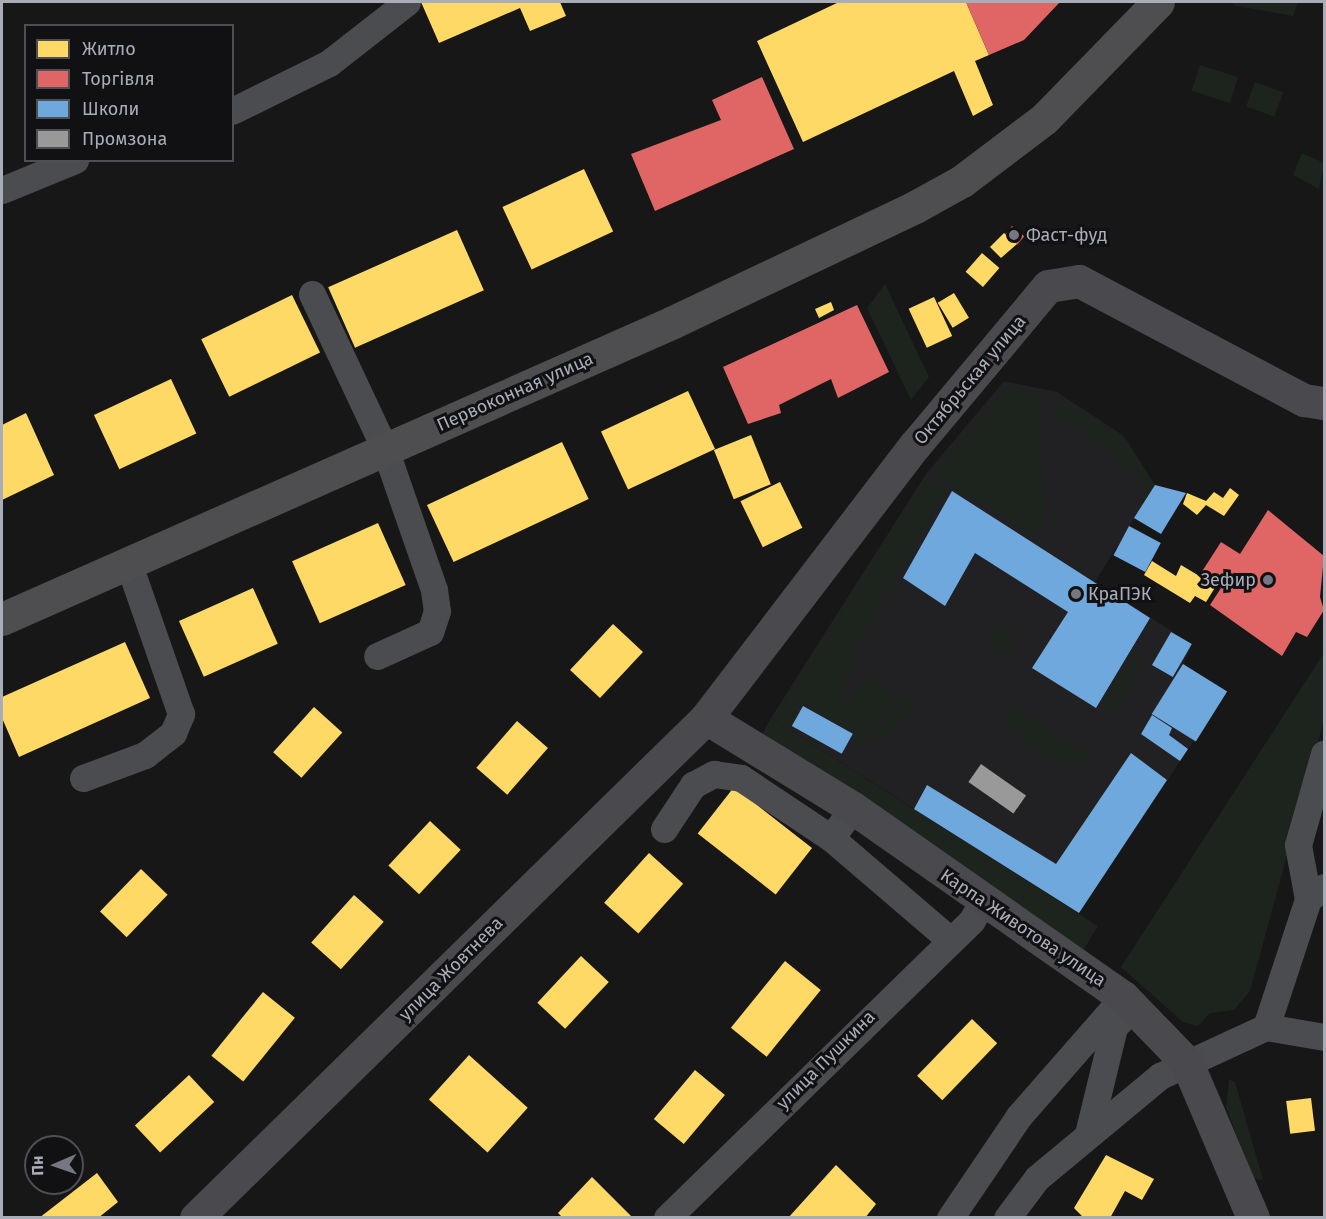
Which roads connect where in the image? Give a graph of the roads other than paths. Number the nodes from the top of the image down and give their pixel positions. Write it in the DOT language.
graph roads {
  1 [pos="407,2"];
  2 [pos="1158,2"];
  3 [pos="234,110"];
  4 [pos="70,162"];
  5 [pos="2,190"];
  6 [pos="312,294"];
  7 [pos="1324,403"];
  8 [pos="384,449"];
  9 [pos="129,562"];
  10 [pos="2,618"];
  11 [pos="377,656"];
  12 [pos="705,718"];
  13 [pos="1323,752"];
  14 [pos="83,778"];
  15 [pos="853,808"];
  16 [pos="664,829"];
  17 [pos="831,837"];
  18 [pos="1316,893"];
  19 [pos="983,902"];
  20 [pos="949,939"];
  21 [pos="1128,1002"];
  22 [pos="1266,1027"];
  23 [pos="1324,1036"];
  24 [pos="1187,1063"];
  25 [pos="1088,1134"];
  26 [pos="196,1218"];
  27 [pos="667,1218"];
  28 [pos="950,1218"];
  29 [pos="1006,1218"];
  30 [pos="1253,1218"];
  1 -- 3 [label="street"];
  2 -- 8 [label="highway, Первоконная улица"];
  4 -- 5 [label="street"];
  6 -- 8 [label="street"];
  7 -- 12 [label="main road, Октябрьская улица"];
  8 -- 9 [label="highway, Первоконная улица"];
  8 -- 11 [label="street"];
  9 -- 10 [label="highway, Первоконная улица"];
  9 -- 14 [label="street"];
  12 -- 15 [label="main road, Карпа Животова улица"];
  12 -- 26 [label="main road, улица Жовтнева"];
  13 -- 18 [label="street"];
  15 -- 17 [label="street"];
  15 -- 19 [label="main road, Карпа Животова улица"];
  16 -- 17 [label="street"];
  17 -- 20 [label="street"];
  18 -- 22 [label="street"];
  19 -- 20 [label="street, улица Пушкина"];
  19 -- 21 [label="main road, Карпа Животова улица"];
  20 -- 27 [label="street, улица Пушкина"];
  21 -- 24 [label="main road, Карпа Животова улица"];
  21 -- 25 [label="street"];
  21 -- 28 [label="street"];
  22 -- 23 [label="street"];
  22 -- 24 [label="street"];
  24 -- 25 [label="street"];
  24 -- 30 [label="main road, Карпа Животова улица"];
  25 -- 29 [label="street"];
}
